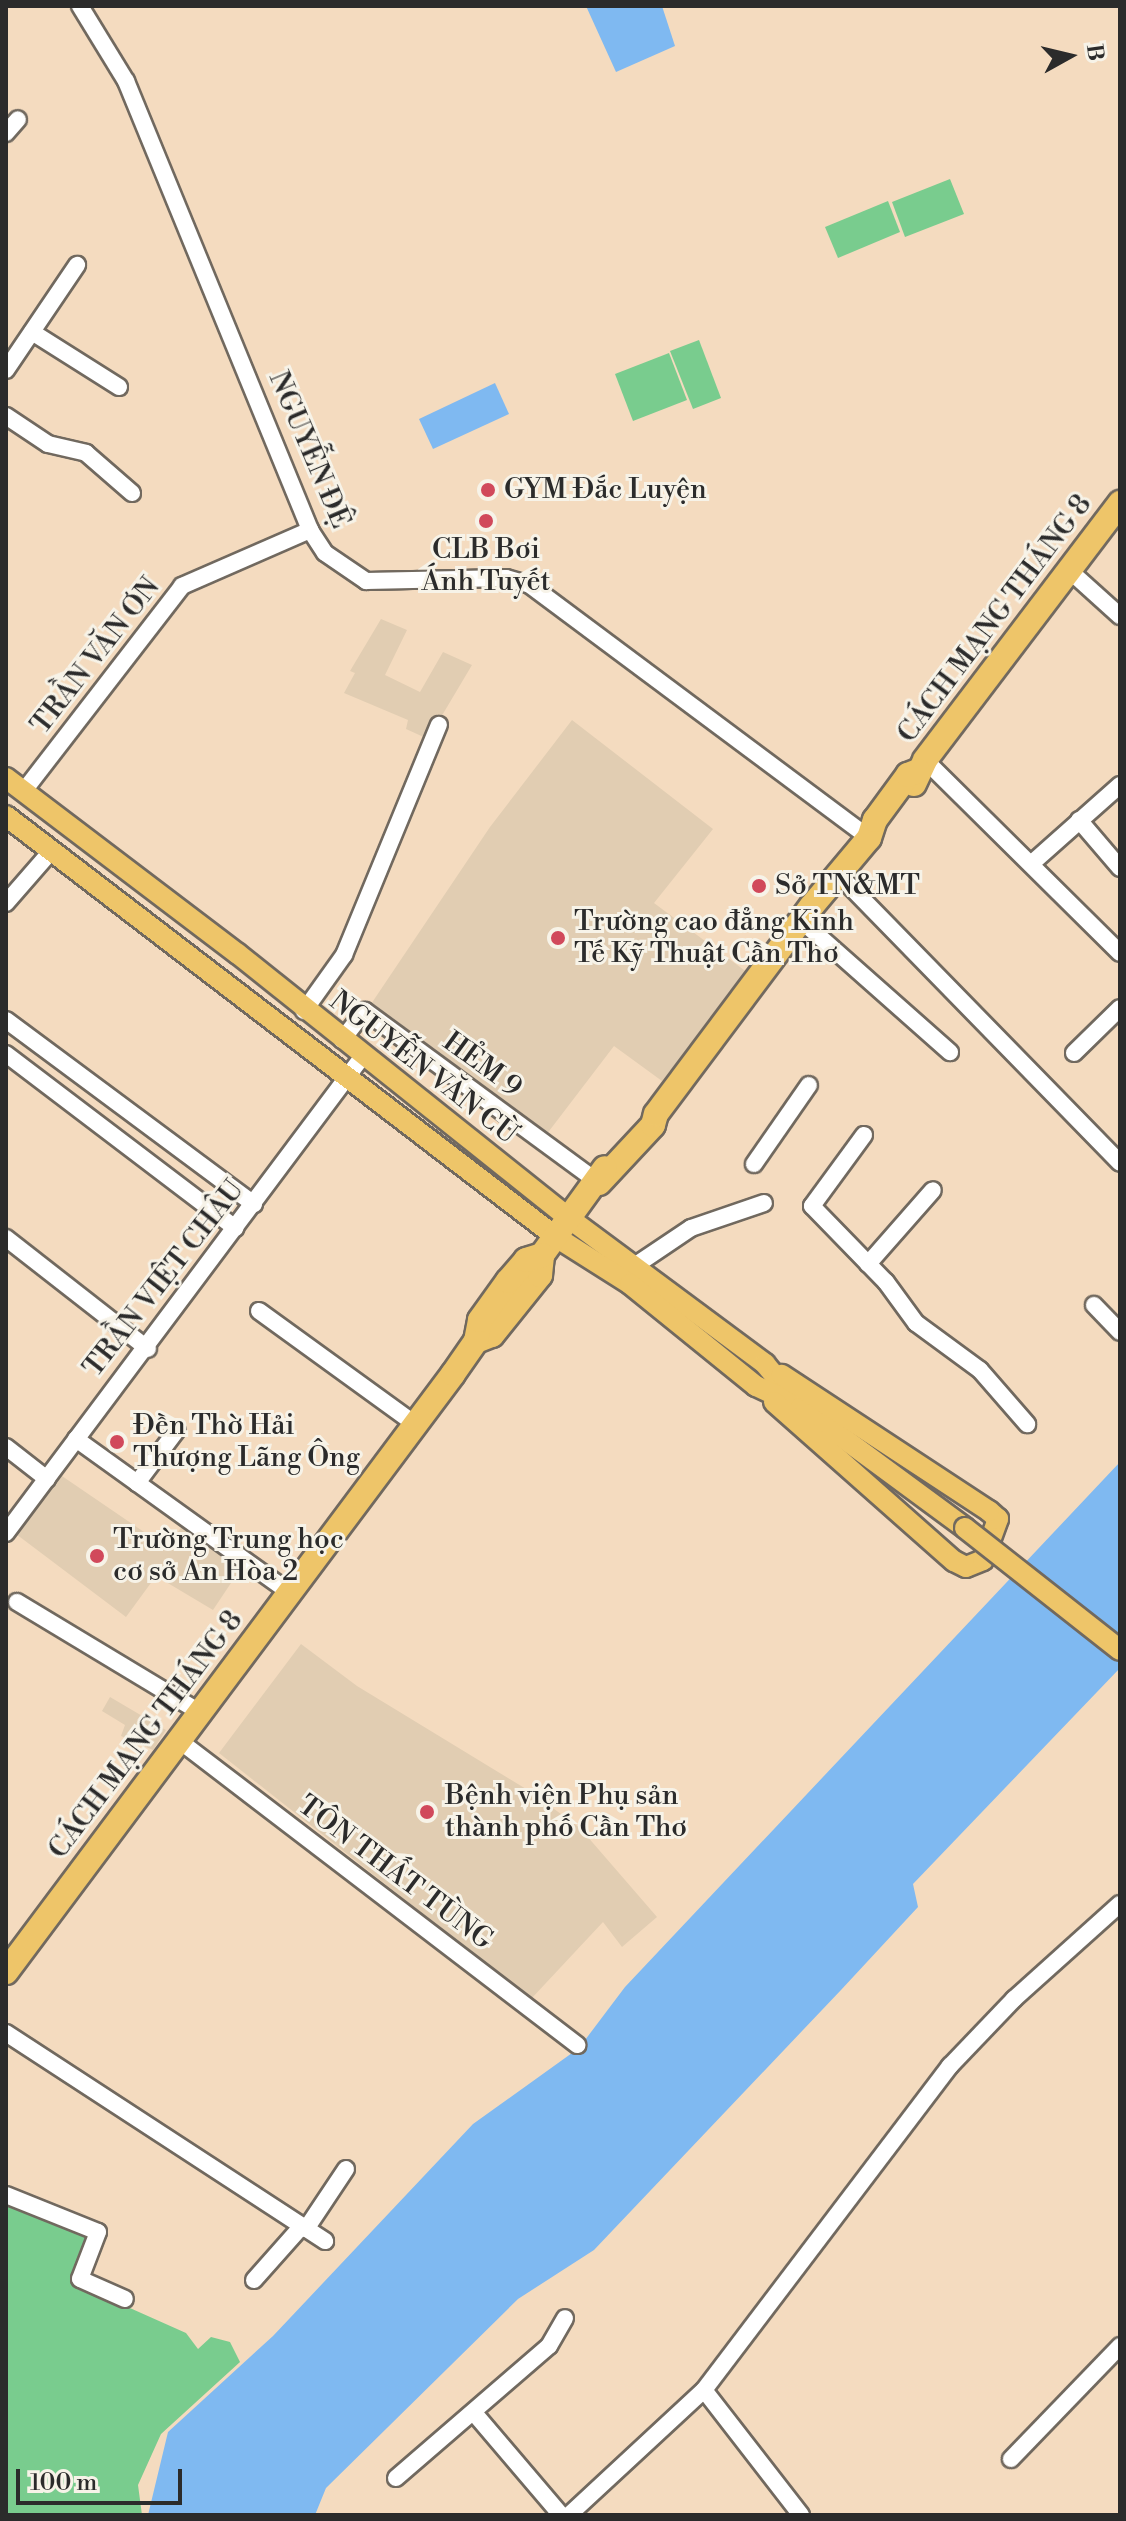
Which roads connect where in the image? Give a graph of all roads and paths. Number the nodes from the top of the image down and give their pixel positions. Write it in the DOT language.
graph roads {
  1 [pos="80,6"];
  2 [pos="18,119"];
  3 [pos="6,133"];
  4 [pos="77,265"];
  5 [pos="32,332"];
  6 [pos="6,370"];
  7 [pos="119,387"];
  8 [pos="6,416"];
  9 [pos="132,493"];
  10 [pos="1120,503"];
  11 [pos="310,530"];
  12 [pos="1070,571"];
  13 [pos="1120,616"];
  14 [pos="439,725"];
  15 [pos="921,765"];
  16 [pos="6,778"];
  17 [pos="1120,785"];
  18 [pos="23,792"];
  19 [pos="6,816"];
  20 [pos="1079,820"];
  21 [pos="872,834"];
  22 [pos="52,850"];
  23 [pos="1031,864"];
  24 [pos="1120,868"];
  25 [pos="838,876"];
  26 [pos="6,903"];
  27 [pos="807,918"];
  28 [pos="1120,953"];
  29 [pos="1120,1008"];
  30 [pos="304,1011"];
  31 [pos="6,1020"];
  32 [pos="342,1040"];
  33 [pos="950,1052"];
  34 [pos="1074,1053"];
  35 [pos="6,1054"];
  36 [pos="363,1056"];
  37 [pos="349,1077"];
  38 [pos="809,1085"];
  39 [pos="864,1135"];
  40 [pos="1120,1163"];
  41 [pos="754,1164"];
  42 [pos="599,1183"];
  43 [pos="933,1190"];
  44 [pos="764,1203"];
  45 [pos="254,1204"];
  46 [pos="235,1228"];
  47 [pos="556,1237"];
  48 [pos="6,1238"];
  49 [pos="868,1264"];
  50 [pos="636,1265"];
  51 [pos="1094,1305"];
  52 [pos="259,1311"];
  53 [pos="1120,1332"];
  54 [pos="146,1348"];
  55 [pos="765,1364"];
  56 [pos="756,1386"];
  57 [pos="801,1407"];
  58 [pos="415,1424"];
  59 [pos="1027,1424"];
  60 [pos="177,1430"];
  61 [pos="76,1439"];
  62 [pos="6,1447"];
  63 [pos="47,1479"];
  64 [pos="137,1483"];
  65 [pos="6,1533"];
  66 [pos="290,1593"];
  67 [pos="17,1602"];
  68 [pos="1120,1650"];
  69 [pos="201,1713"];
  70 [pos="181,1742"];
  71 [pos="1120,1904"];
  72 [pos="6,1972"];
  73 [pos="6,2033"];
  74 [pos="577,2045"];
  75 [pos="346,2169"];
  76 [pos="6,2195"];
  77 [pos="304,2227"];
  78 [pos="325,2241"];
  79 [pos="254,2280"];
  80 [pos="125,2299"];
  81 [pos="565,2318"];
  82 [pos="1120,2346"];
  83 [pos="704,2390"];
  84 [pos="475,2414"];
  85 [pos="1011,2459"];
  86 [pos="396,2478"];
  87 [pos="561,2515"];
  88 [pos="569,2515"];
  89 [pos="801,2515"];
  1 -- 11 [label="street, NGUYỄN ĐỆ"];
  2 -- 3 [label="street"];
  4 -- 5 [label="street"];
  5 -- 6 [label="street"];
  5 -- 7 [label="street"];
  8 -- 9 [label="street"];
  10 -- 12 [label="highway, CÁCH MẠNG THÁNG 8"];
  11 -- 18 [label="street, TRẦN VĂN ƠN"];
  11 -- 21 [label="street, NGUYỄN ĐỆ"];
  12 -- 13 [label="street"];
  12 -- 15 [label="highway, CÁCH MẠNG THÁNG 8"];
  14 -- 30 [label="street"];
  15 -- 21 [label="highway, CÁCH MẠNG THÁNG 8"];
  15 -- 23 [label="street"];
  16 -- 18 [label="main road, NGUYỄN VĂN CỪ"];
  17 -- 20 [label="street"];
  18 -- 30 [label="main road, NGUYỄN VĂN CỪ"];
  19 -- 22 [label="main road, NGUYỄN VĂN CỪ"];
  20 -- 23 [label="street"];
  20 -- 24 [label="street"];
  21 -- 25 [label="highway, CÁCH MẠNG THÁNG 8"];
  22 -- 26 [label="street"];
  22 -- 37 [label="main road, NGUYỄN VĂN CỪ"];
  23 -- 28 [label="street"];
  25 -- 27 [label="highway, CÁCH MẠNG THÁNG 8"];
  25 -- 40 [label="street"];
  27 -- 33 [label="street"];
  27 -- 42 [label="highway, CÁCH MẠNG THÁNG 8"];
  29 -- 34 [label="street"];
  30 -- 32 [label="main road, NGUYỄN VĂN CỪ"];
  31 -- 45 [label="street"];
  32 -- 36 [label="main road, NGUYỄN VĂN CỪ"];
  32 -- 42 [label="street, HẺM 9"];
  35 -- 46 [label="street"];
  36 -- 37 [label="street, TRẦN VIỆT CHÂU"];
  36 -- 47 [label="main road, NGUYỄN VĂN CỪ"];
  37 -- 45 [label="street, TRẦN VIỆT CHÂU"];
  37 -- 47 [label="main road, NGUYỄN VĂN CỪ"];
  38 -- 41 [label="street"];
  39 -- 49 [label="street"];
  42 -- 47 [label="highway, CÁCH MẠNG THÁNG 8"];
  43 -- 49 [label="street"];
  44 -- 50 [label="street"];
  45 -- 46 [label="street, TRẦN VIỆT CHÂU"];
  46 -- 54 [label="street, TRẦN VIỆT CHÂU"];
  47 -- 50 [label="main road, NGUYỄN VĂN CỪ"];
  47 -- 56 [label="main road, NGUYỄN VĂN CỪ"];
  47 -- 58 [label="highway, CÁCH MẠNG THÁNG 8"];
  48 -- 54 [label="street"];
  49 -- 59 [label="street"];
  50 -- 55 [label="main road, NGUYỄN VĂN CỪ"];
  51 -- 53 [label="street"];
  52 -- 58 [label="street"];
  54 -- 61 [label="street, TRẦN VIỆT CHÂU"];
  55 -- 56 [label="main road"];
  55 -- 57 [label="main road, NGUYỄN VĂN CỪ"];
  56 -- 57 [label="main road, NGUYỄN VĂN CỪ"];
  57 -- 68 [label="main road, NGUYỄN VĂN CỪ, bridge"];
  58 -- 66 [label="highway, CÁCH MẠNG THÁNG 8"];
  60 -- 64 [label="street"];
  61 -- 63 [label="street, TRẦN VIỆT CHÂU"];
  61 -- 64 [label="street"];
  62 -- 63 [label="street"];
  63 -- 65 [label="street, TRẦN VIỆT CHÂU"];
  64 -- 66 [label="street"];
  66 -- 69 [label="highway, CÁCH MẠNG THÁNG 8"];
  67 -- 69 [label="street"];
  69 -- 70 [label="highway, CÁCH MẠNG THÁNG 8"];
  70 -- 72 [label="highway, CÁCH MẠNG THÁNG 8"];
  70 -- 74 [label="street, TÔN THẤT TÙNG"];
  71 -- 83 [label="street"];
  73 -- 77 [label="street"];
  75 -- 77 [label="street"];
  76 -- 80 [label="street"];
  77 -- 78 [label="street"];
  77 -- 79 [label="street"];
  81 -- 84 [label="street"];
  82 -- 85 [label="street"];
  83 -- 88 [label="street"];
  83 -- 89 [label="street"];
  84 -- 86 [label="street"];
  84 -- 87 [label="street"];
}
